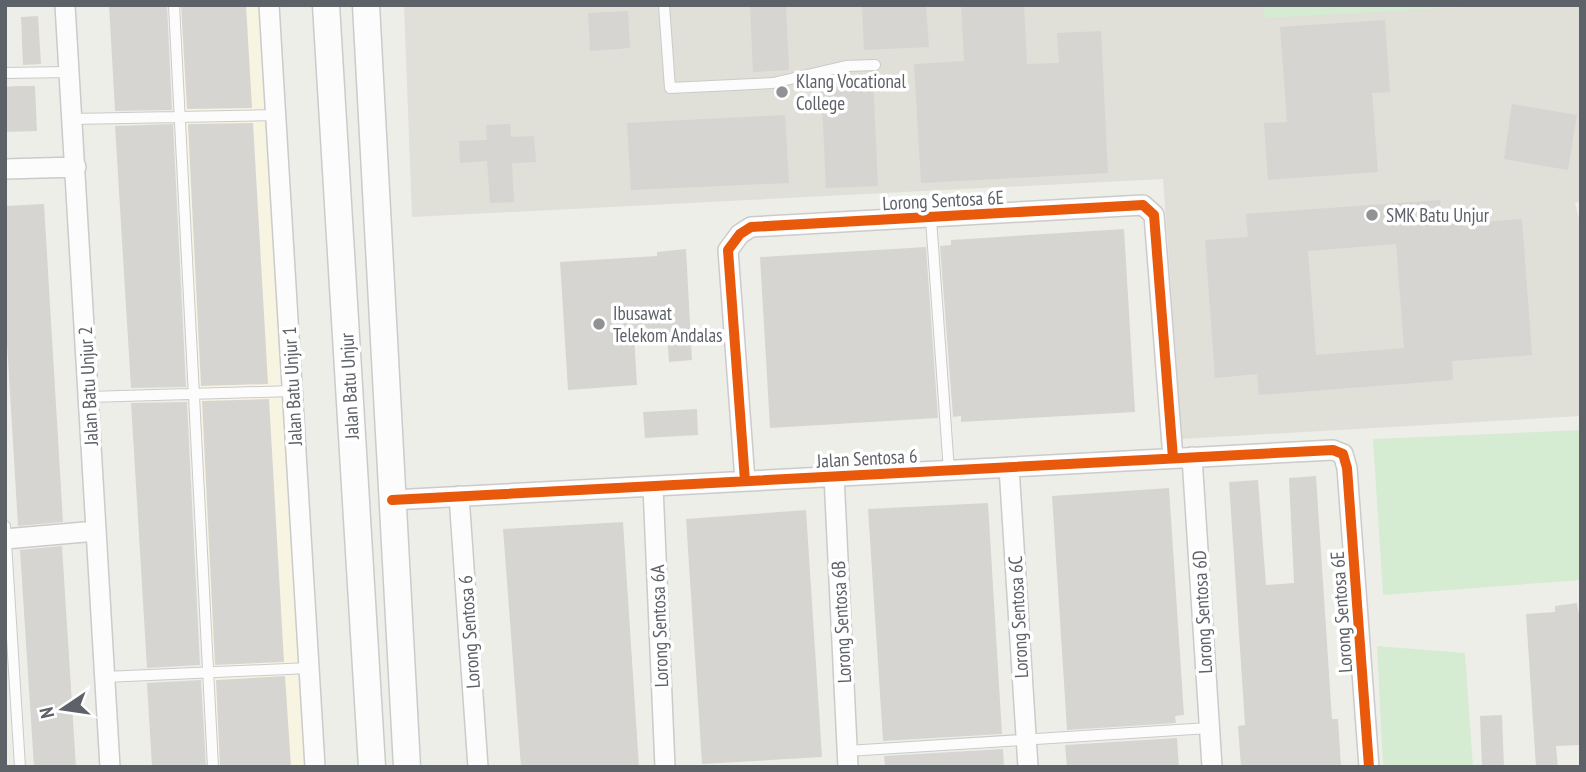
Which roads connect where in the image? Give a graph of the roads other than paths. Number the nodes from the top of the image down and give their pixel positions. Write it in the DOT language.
graph roads {
  1 [pos="65,5"];
  2 [pos="174,5"];
  3 [pos="269,5"];
  4 [pos="326,5"];
  5 [pos="366,5"];
  6 [pos="664,5"];
  7 [pos="875,65"];
  8 [pos="68,72"];
  9 [pos="5,74"];
  10 [pos="180,115"];
  11 [pos="276,115"];
  12 [pos="72,119"];
  13 [pos="76,167"];
  14 [pos="5,169"];
  15 [pos="931,219"];
  16 [pos="293,391"];
  17 [pos="193,394"];
  18 [pos="88,397"];
  19 [pos="1343,454"];
  20 [pos="1183,458"];
  21 [pos="1009,467"];
  22 [pos="949,471"];
  23 [pos="834,476"];
  24 [pos="745,481"];
  25 [pos="653,486"];
  26 [pos="459,496"];
  27 [pos="392,500"];
  28 [pos="5,526"];
  29 [pos="96,531"];
  30 [pos="6,539"];
  31 [pos="309,668"];
  32 [pos="209,672"];
  33 [pos="105,677"];
  34 [pos="1209,728"];
  35 [pos="1026,739"];
  36 [pos="847,759"];
  37 [pos="20,767"];
  38 [pos="110,767"];
  39 [pos="213,767"];
  40 [pos="316,767"];
  41 [pos="372,767"];
  42 [pos="407,767"];
  43 [pos="478,767"];
  44 [pos="665,767"];
  45 [pos="1028,767"];
  46 [pos="1212,767"];
  47 [pos="1369,767"];
  1 -- 8 [label="street, Jalan Batu Unjur 2"];
  2 -- 10 [label="lane"];
  3 -- 11 [label="street, Jalan Batu Unjur 1"];
  4 -- 41 [label="main road, Jalan Batu Unjur"];
  5 -- 27 [label="main road, Jalan Batu Unjur"];
  6 -- 7 [label="lane"];
  8 -- 9 [label="lane"];
  8 -- 12 [label="street, Jalan Batu Unjur 2"];
  10 -- 11 [label="lane"];
  10 -- 12 [label="lane"];
  10 -- 17 [label="lane"];
  11 -- 16 [label="street, Jalan Batu Unjur 1"];
  12 -- 13 [label="street, Jalan Batu Unjur 2"];
  13 -- 14 [label="street"];
  13 -- 18 [label="street, Jalan Batu Unjur 2"];
  15 -- 20 [label="street, Lorong Sentosa 6E"];
  15 -- 22 [label="lane"];
  15 -- 24 [label="street, Lorong Sentosa 6E"];
  16 -- 17 [label="lane"];
  16 -- 31 [label="street, Jalan Batu Unjur 1"];
  17 -- 18 [label="lane"];
  17 -- 32 [label="lane"];
  18 -- 29 [label="street, Jalan Batu Unjur 2"];
  19 -- 20 [label="street, Jalan Sentosa 6"];
  19 -- 47 [label="street, Lorong Sentosa 6E"];
  20 -- 21 [label="street, Jalan Sentosa 6"];
  20 -- 34 [label="street, Lorong Sentosa 6D"];
  21 -- 22 [label="street, Jalan Sentosa 6"];
  21 -- 35 [label="street, Lorong Sentosa 6C"];
  22 -- 23 [label="street, Jalan Sentosa 6"];
  23 -- 24 [label="street, Jalan Sentosa 6"];
  23 -- 36 [label="street, Lorong Sentosa 6B"];
  24 -- 25 [label="street, Jalan Sentosa 6"];
  25 -- 26 [label="street, Jalan Sentosa 6"];
  25 -- 44 [label="street, Lorong Sentosa 6A"];
  26 -- 27 [label="street, Jalan Sentosa 6"];
  26 -- 43 [label="street, Lorong Sentosa 6"];
  27 -- 42 [label="main road, Jalan Batu Unjur"];
  28 -- 30 [label="lane"];
  29 -- 30 [label="street"];
  29 -- 33 [label="street, Jalan Batu Unjur 2"];
  30 -- 37 [label="lane"];
  31 -- 32 [label="lane"];
  31 -- 40 [label="street, Jalan Batu Unjur 1"];
  32 -- 33 [label="lane"];
  32 -- 39 [label="lane"];
  33 -- 38 [label="street, Jalan Batu Unjur 2"];
  34 -- 35 [label="lane"];
  34 -- 46 [label="street, Lorong Sentosa 6D"];
  35 -- 36 [label="lane"];
  35 -- 45 [label="street, Lorong Sentosa 6C"];
}
